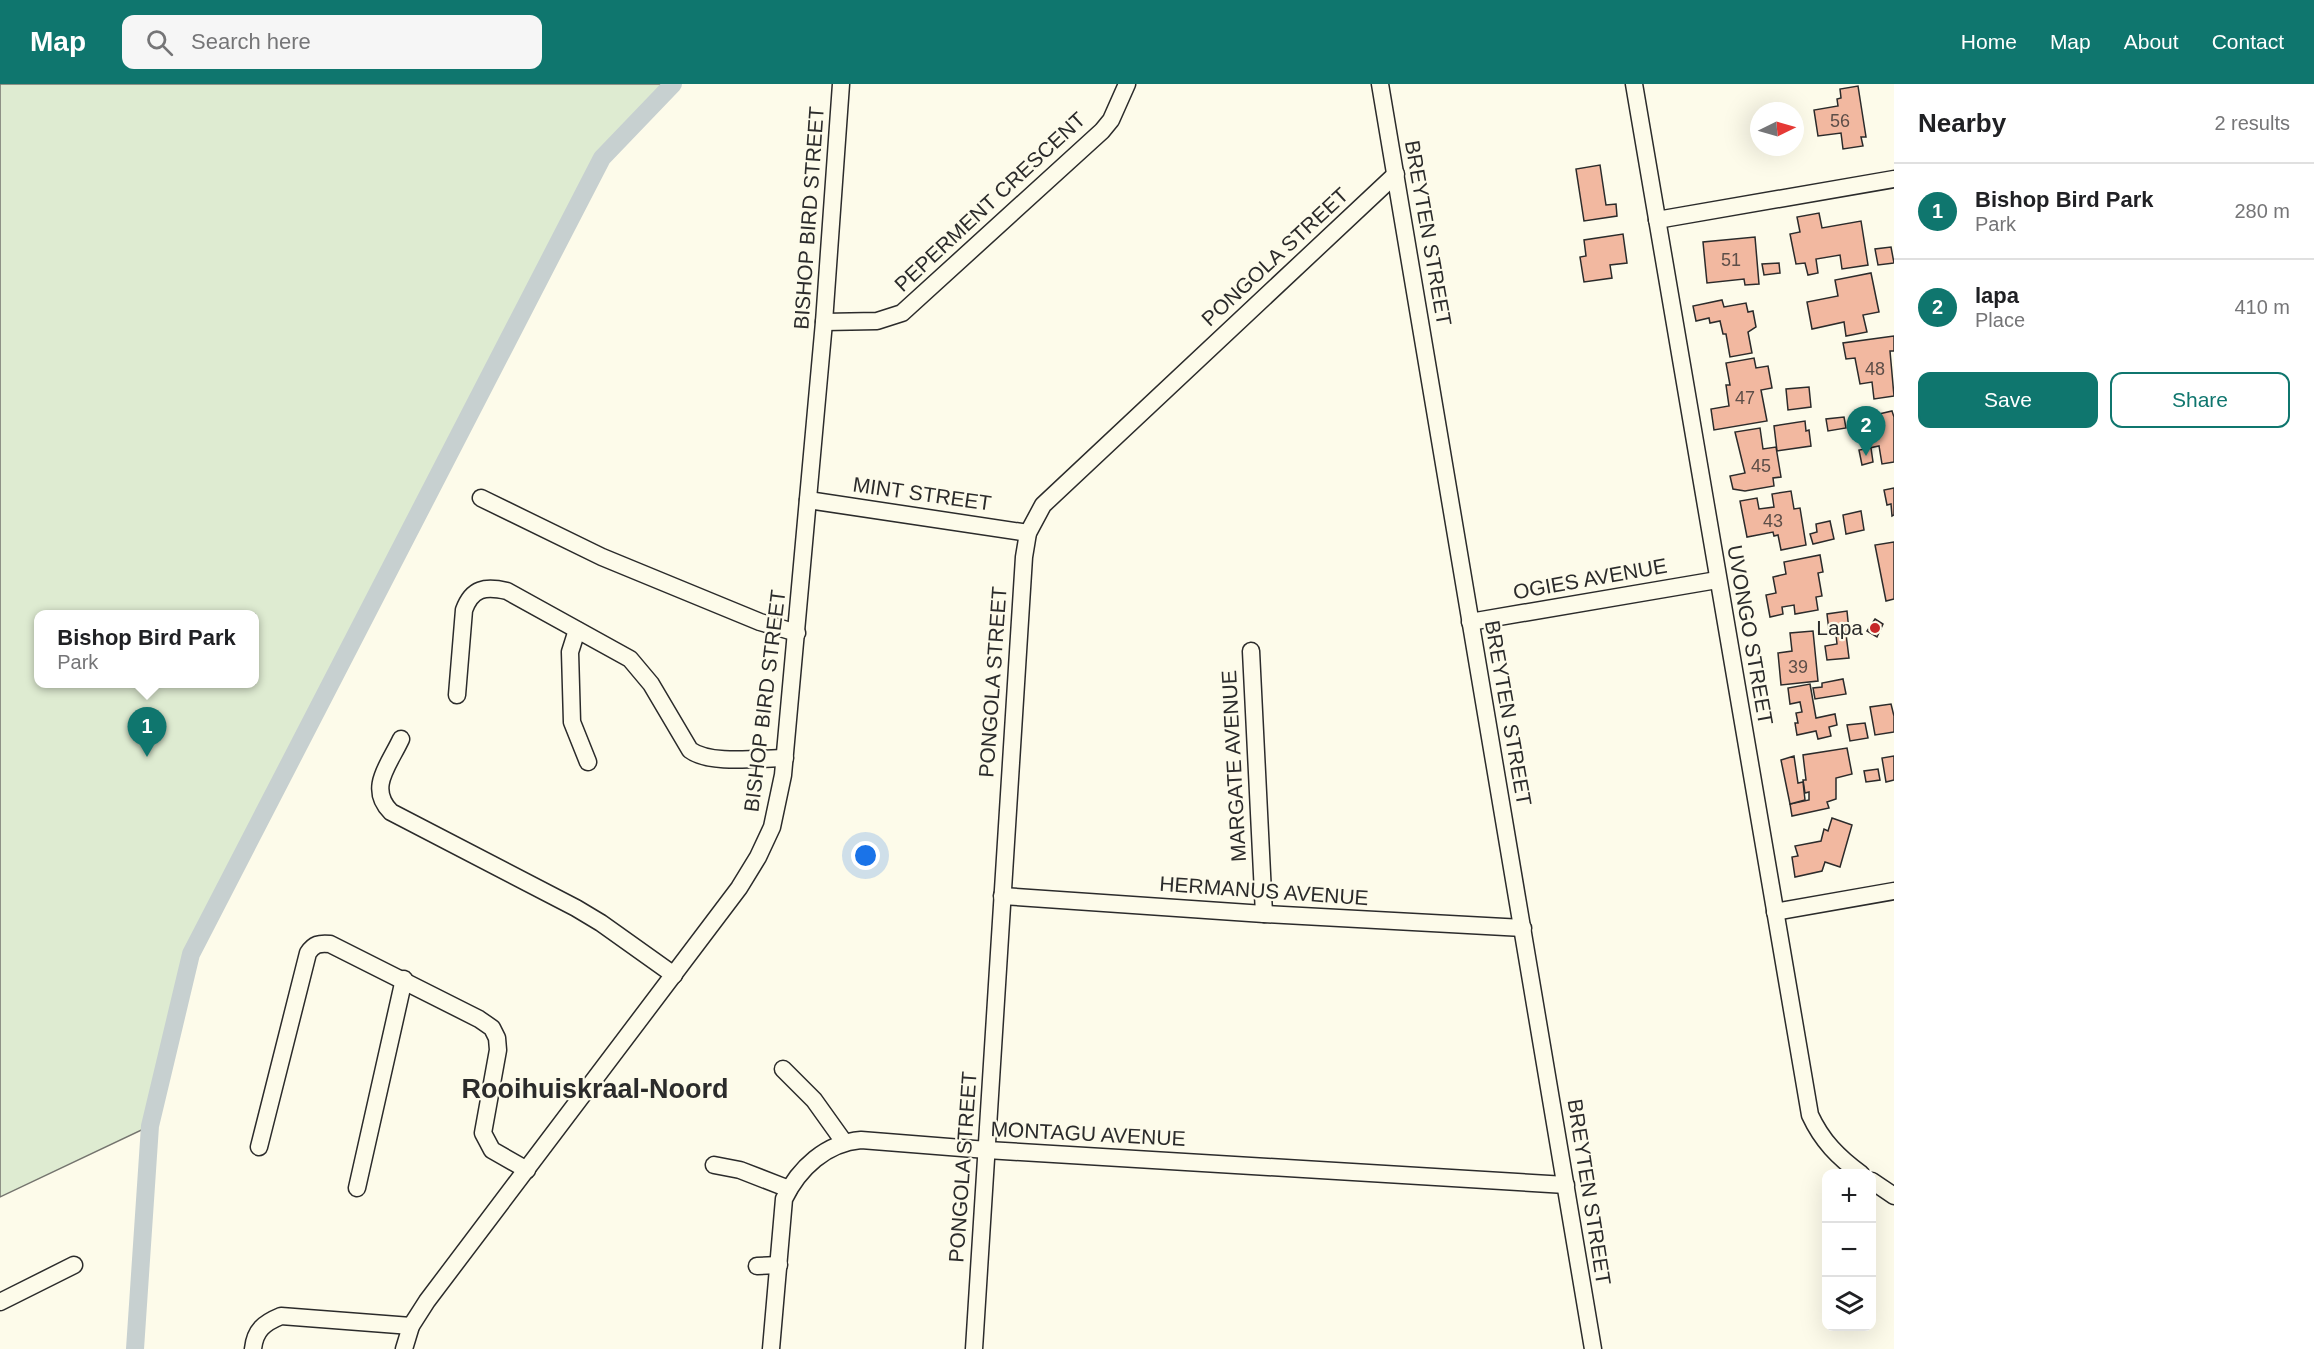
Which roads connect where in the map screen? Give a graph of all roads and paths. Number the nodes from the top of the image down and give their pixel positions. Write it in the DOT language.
graph roads {
  1 [pos="841,84"];
  2 [pos="1127,84"];
  3 [pos="1380,84"];
  4 [pos="1634,84"];
  5 [pos="1396,174"];
  6 [pos="1894,179"];
  7 [pos="1658,220"];
  8 [pos="824,322"];
  9 [pos="481,498"];
  10 [pos="808,500"];
  11 [pos="1028,533"];
  12 [pos="1717,580"];
  13 [pos="1470,622"];
  14 [pos="577,630"];
  15 [pos="797,633"];
  16 [pos="1251,651"];
  17 [pos="457,694"];
  18 [pos="401,739"];
  19 [pos="785,758"];
  20 [pos="588,762"];
  21 [pos="1894,891"];
  22 [pos="1002,896"];
  23 [pos="1775,912"];
  24 [pos="1264,914"];
  25 [pos="1522,928"];
  26 [pos="674,975"];
  27 [pos="404,979"];
  28 [pos="783,1069"];
  29 [pos="844,1142"];
  30 [pos="259,1147"];
  31 [pos="987,1150"];
  32 [pos="714,1165"];
  33 [pos="1855,1169"];
  34 [pos="527,1170"];
  35 [pos="1876,1184"];
  36 [pos="1566,1185"];
  37 [pos="357,1188"];
  38 [pos="789,1189"];
  39 [pos="1894,1196"];
  40 [pos="75,1265"];
  41 [pos="779,1265"];
  42 [pos="757,1266"];
  43 [pos="0,1302"];
  44 [pos="411,1326"];
  45 [pos="253,1349"];
  46 [pos="404,1349"];
  47 [pos="771,1349"];
  48 [pos="974,1349"];
  49 [pos="1593,1349"];
  1 -- 8 [label="street, BISHOP BIRD STREET"];
  2 -- 8 [label="street, PEPERMENT CRESCENT"];
  3 -- 5 [label="street, BREYTEN STREET"];
  4 -- 7 [label="street, UVONGO STREET"];
  5 -- 11 [label="street, PONGOLA STREET"];
  5 -- 13 [label="street, BREYTEN STREET"];
  6 -- 7 [label="street"];
  7 -- 12 [label="street, UVONGO STREET"];
  8 -- 10 [label="street, BISHOP BIRD STREET"];
  9 -- 15 [label="street"];
  10 -- 11 [label="street, MINT STREET"];
  10 -- 15 [label="street, BISHOP BIRD STREET"];
  11 -- 22 [label="street, PONGOLA STREET"];
  12 -- 13 [label="street, OGIES AVENUE"];
  12 -- 23 [label="street, UVONGO STREET"];
  13 -- 25 [label="street, BREYTEN STREET"];
  14 -- 17 [label="street"];
  14 -- 19 [label="street"];
  14 -- 20 [label="street"];
  15 -- 19 [label="street, BISHOP BIRD STREET"];
  16 -- 24 [label="street, MARGATE AVENUE"];
  18 -- 26 [label="street"];
  19 -- 26 [label="street, BISHOP BIRD STREET"];
  21 -- 23 [label="street"];
  22 -- 24 [label="street, HERMANUS AVENUE"];
  22 -- 31 [label="street, PONGOLA STREET"];
  23 -- 33 [label="street, UVONGO STREET"];
  24 -- 25 [label="street, HERMANUS AVENUE"];
  25 -- 36 [label="street, BREYTEN STREET"];
  26 -- 34 [label="street, BISHOP BIRD STREET"];
  27 -- 30 [label="street"];
  27 -- 34 [label="street"];
  27 -- 37 [label="street"];
  28 -- 29 [label="street"];
  29 -- 31 [label="street, MONTAGU AVENUE"];
  29 -- 38 [label="street, MONTAGU AVENUE"];
  31 -- 36 [label="street, MONTAGU AVENUE"];
  31 -- 48 [label="street, PONGOLA STREET"];
  32 -- 38 [label="street"];
  34 -- 44 [label="street, BISHOP BIRD STREET"];
  35 -- 39 [label="street"];
  36 -- 49 [label="street, BREYTEN STREET"];
  38 -- 41 [label="street, MONTAGU AVENUE"];
  40 -- 43 [label="street"];
  41 -- 42 [label="street"];
  41 -- 47 [label="street, MONTAGU AVENUE"];
  44 -- 45 [label="street"];
  44 -- 46 [label="street, BISHOP BIRD STREET"];
}
